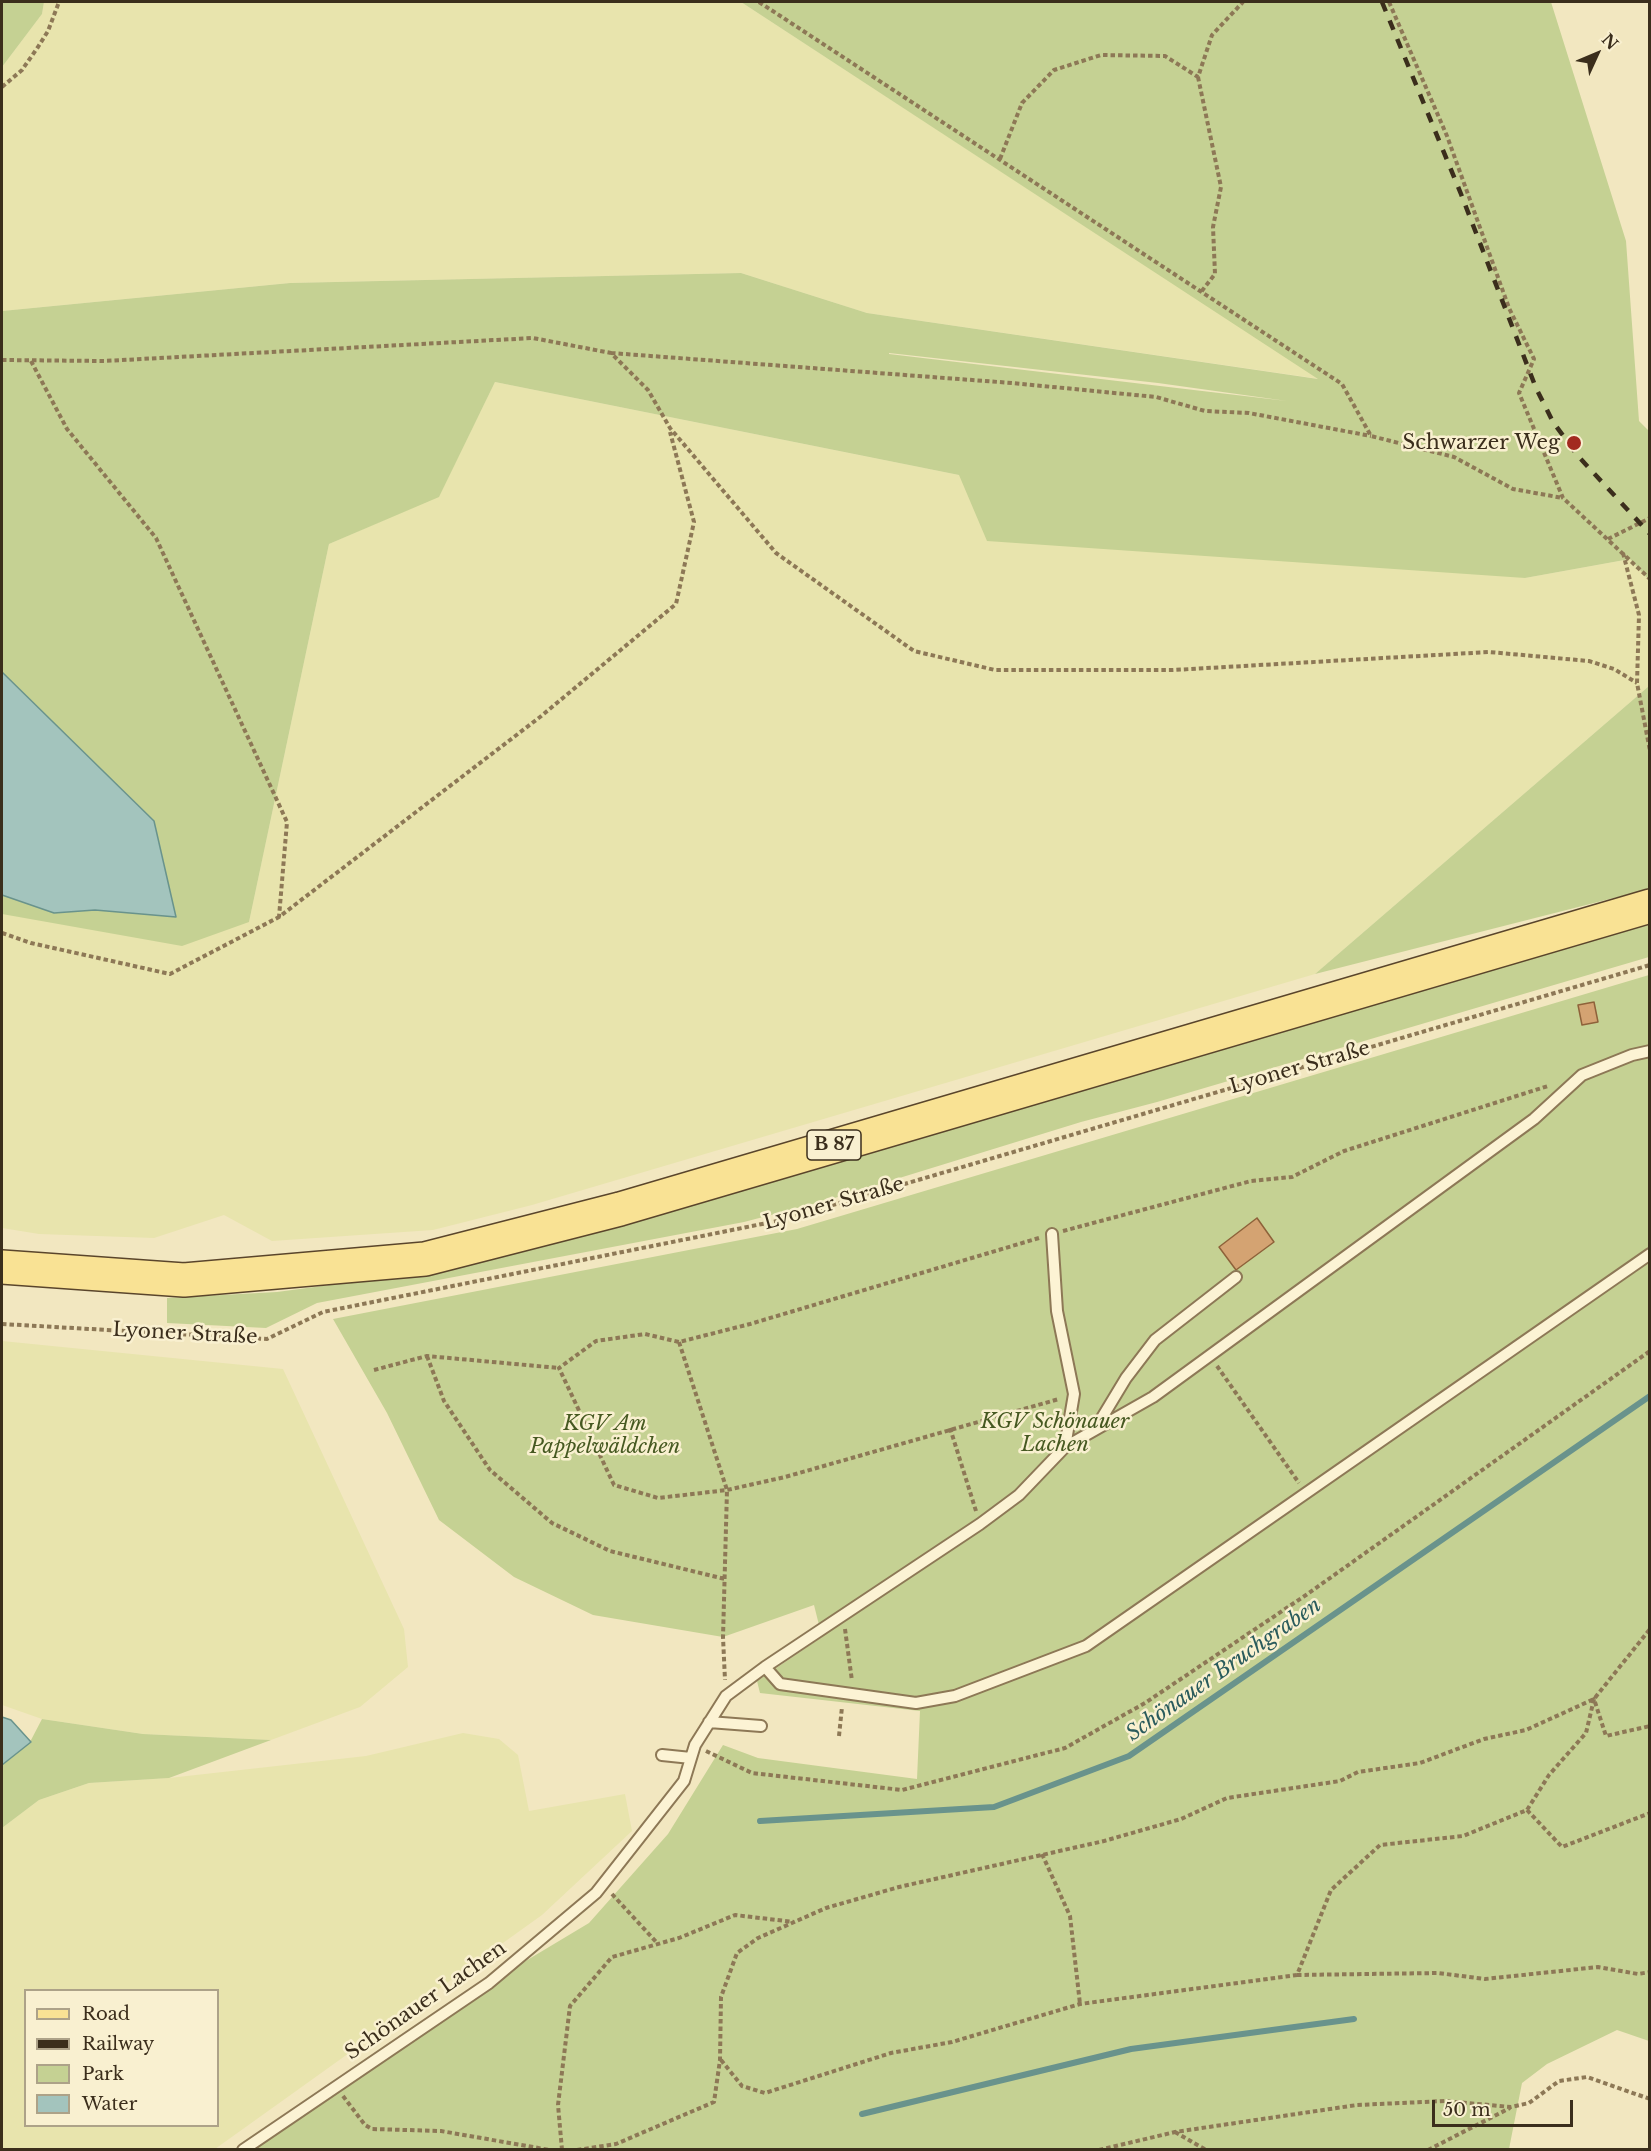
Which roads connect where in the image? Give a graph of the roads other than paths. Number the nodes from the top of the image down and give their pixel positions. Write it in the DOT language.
graph roads {
  1 [pos="1650,906"];
  2 [pos="1650,1051"];
  3 [pos="1052,1234"];
  4 [pos="1650,1254"];
  5 [pos="2,1267"];
  6 [pos="1236,1277"];
  7 [pos="1095,1428"];
  8 [pos="1065,1447"];
  9 [pos="765,1667"];
  10 [pos="709,1722"];
  11 [pos="761,1726"];
  12 [pos="662,1755"];
  13 [pos="691,1758"];
  14 [pos="243,2150"];
  1 -- 5 [label="main road, B 87"];
  2 -- 7 [label="lane, Schönauer Lachen"];
  3 -- 8 [label="lane"];
  4 -- 9 [label="lane"];
  6 -- 7 [label="lane"];
  7 -- 8 [label="lane, Schönauer Lachen"];
  8 -- 9 [label="lane, Schönauer Lachen"];
  9 -- 10 [label="lane, Schönauer Lachen"];
  10 -- 11 [label="lane"];
  10 -- 13 [label="lane, Schönauer Lachen"];
  12 -- 13 [label="lane"];
  13 -- 14 [label="lane, Schönauer Lachen"];
}
